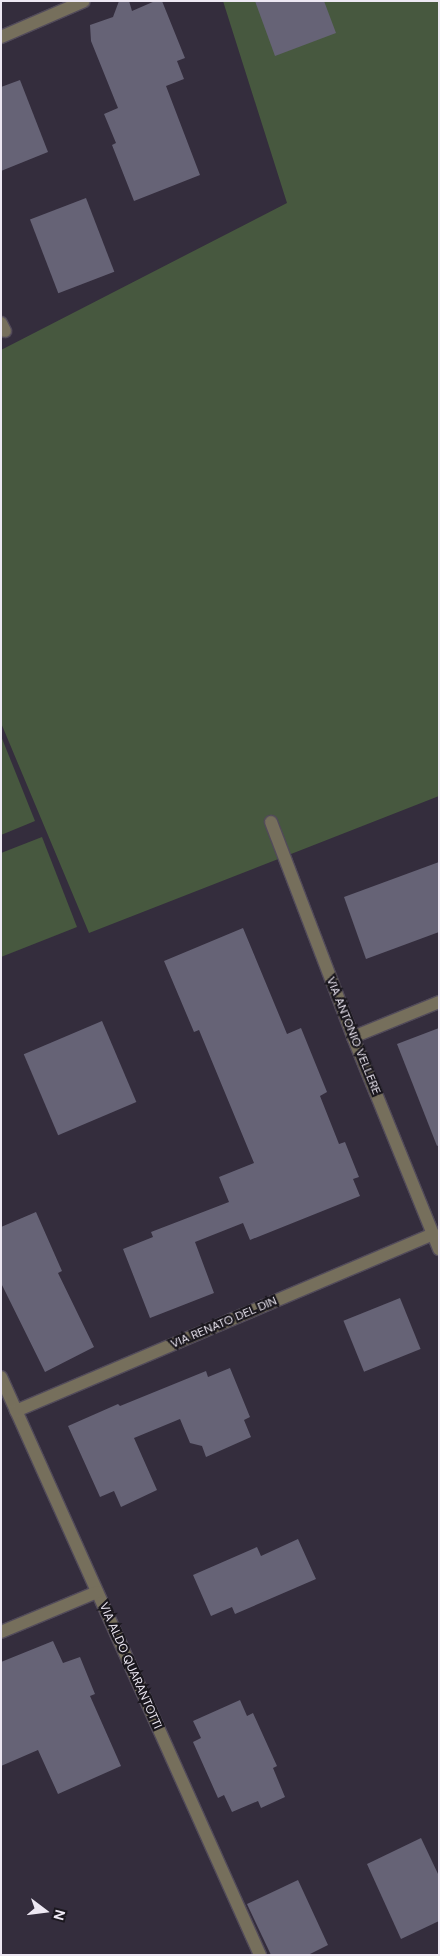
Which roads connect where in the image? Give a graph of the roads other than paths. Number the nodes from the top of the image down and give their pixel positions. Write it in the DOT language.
graph roads {
  1 [pos="84,1"];
  2 [pos="1,37"];
  3 [pos="271,822"];
  4 [pos="439,1002"];
  5 [pos="353,1037"];
  6 [pos="433,1234"];
  7 [pos="439,1249"];
  8 [pos="1,1377"];
  9 [pos="16,1411"];
  10 [pos="97,1592"];
  11 [pos="1,1632"];
  12 [pos="260,1955"];
  1 -- 2 [label="street"];
  3 -- 5 [label="street, VIA ANTONIO VELLERE"];
  4 -- 5 [label="street"];
  5 -- 6 [label="street, VIA ANTONIO VELLERE"];
  6 -- 7 [label="street, VIA ANTONIO VELLERE"];
  6 -- 9 [label="street, VIA RENATO DEL DIN"];
  8 -- 9 [label="street, VIA ALDO QUARANTOTTI"];
  9 -- 10 [label="street, VIA ALDO QUARANTOTTI"];
  10 -- 11 [label="street"];
  10 -- 12 [label="street, VIA ALDO QUARANTOTTI"];
}
